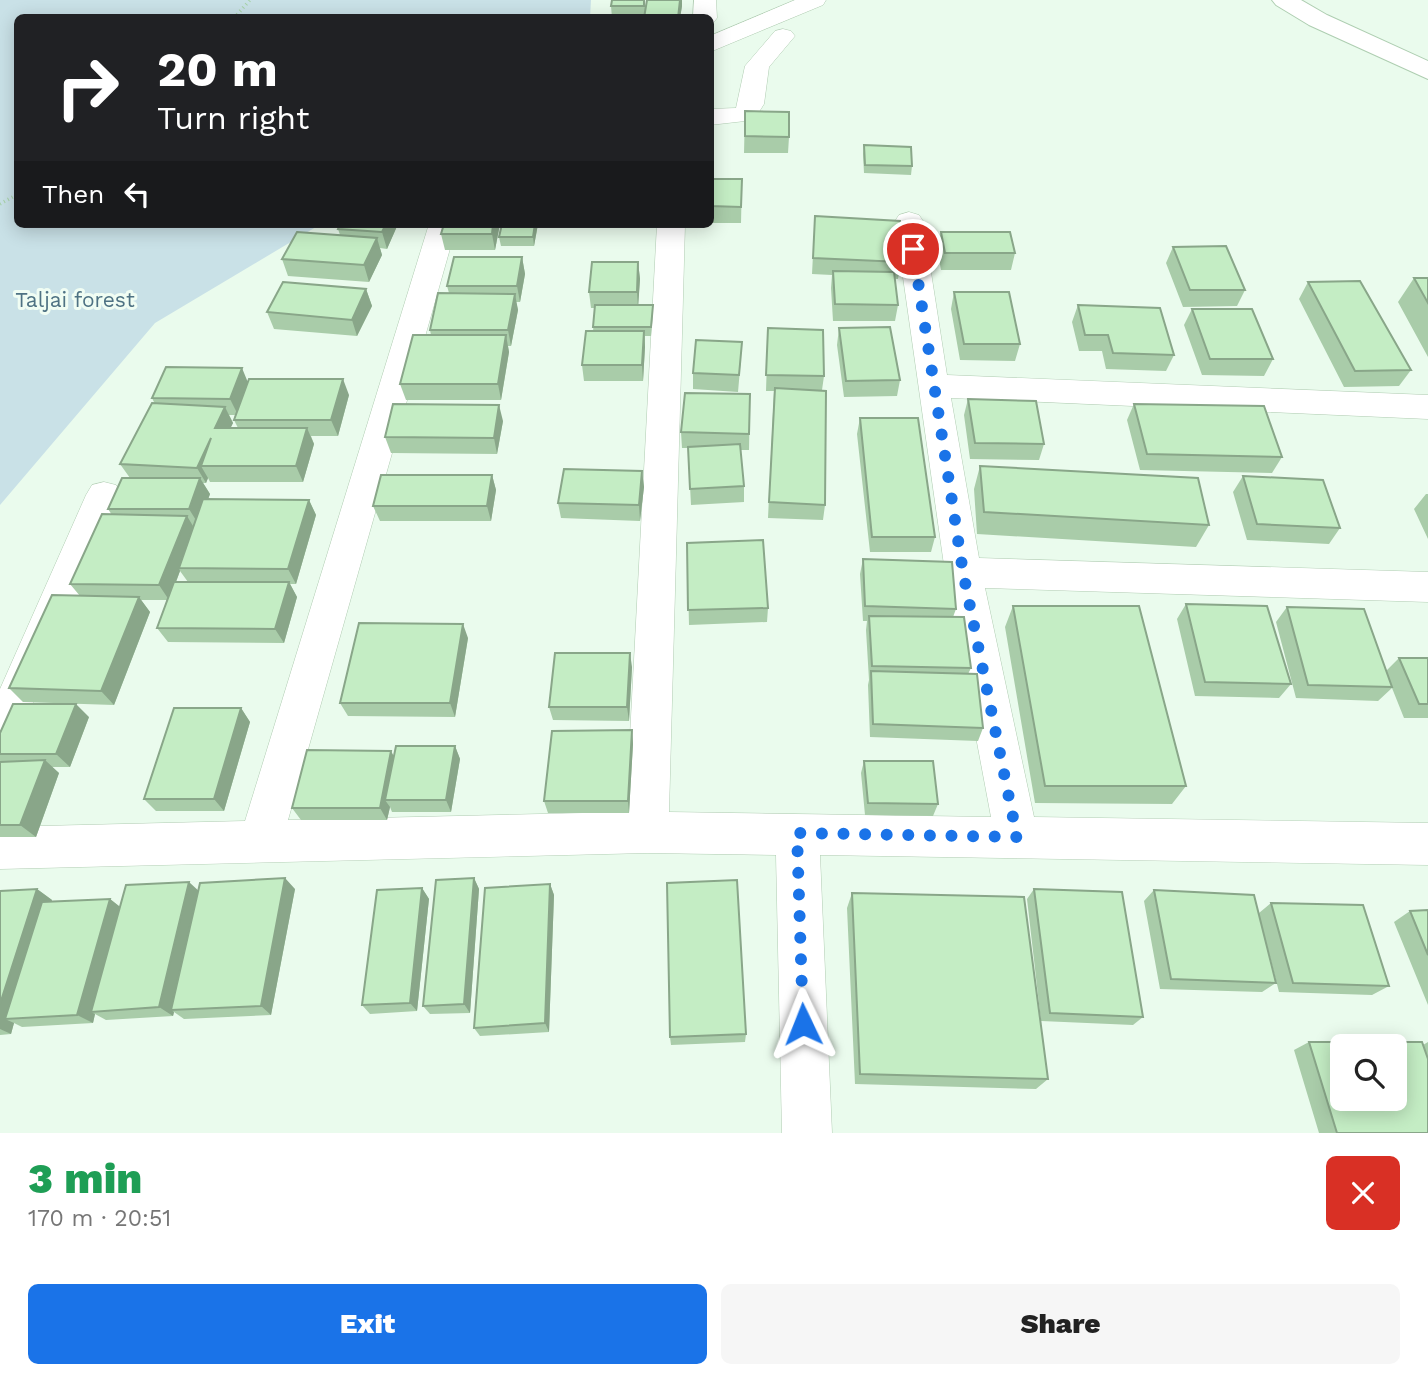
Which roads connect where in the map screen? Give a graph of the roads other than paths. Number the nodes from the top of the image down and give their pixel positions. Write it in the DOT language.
graph roads {
  1 [pos="815,0"];
  2 [pos="1284,0"];
  3 [pos="783,36"];
  4 [pos="714,43"];
  5 [pos="1428,71"];
  6 [pos="714,117"];
  7 [pos="909,221"];
  8 [pos="442,228"];
  9 [pos="671,228"];
  10 [pos="933,386"];
  11 [pos="1428,407"];
  12 [pos="104,495"];
  13 [pos="963,572"];
  14 [pos="1428,587"];
  15 [pos="0,735"];
  16 [pos="647,832"];
  17 [pos="797,833"];
  18 [pos="1017,837"];
  19 [pos="261,841"];
  20 [pos="1428,845"];
  21 [pos="0,849"];
  22 [pos="807,1133"];
  1 -- 4 [label="street"];
  2 -- 5 [label="street"];
  3 -- 6 [label="street"];
  7 -- 10 [label="street"];
  8 -- 19 [label="street"];
  9 -- 16 [label="street"];
  10 -- 11 [label="street"];
  10 -- 13 [label="street"];
  12 -- 15 [label="street"];
  13 -- 14 [label="street"];
  13 -- 18 [label="street"];
  16 -- 17 [label="street"];
  16 -- 19 [label="street"];
  17 -- 18 [label="street"];
  17 -- 22 [label="street"];
  18 -- 20 [label="street"];
  19 -- 21 [label="street"];
}
